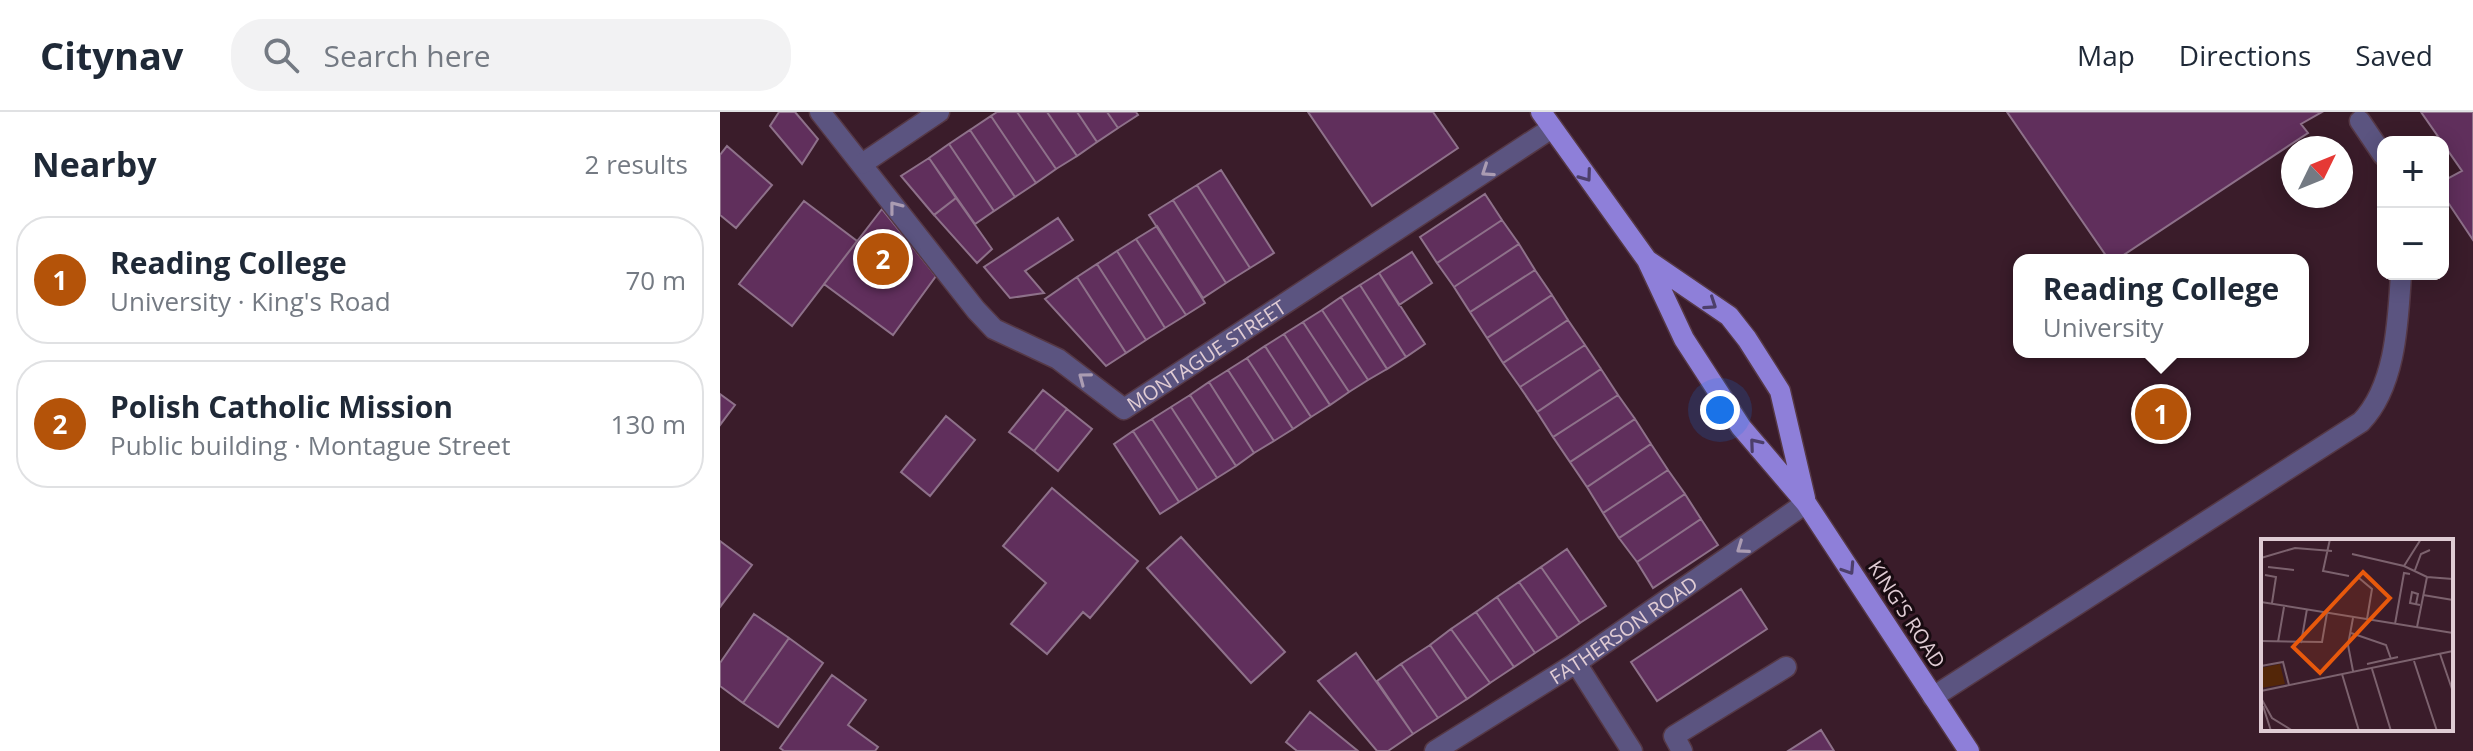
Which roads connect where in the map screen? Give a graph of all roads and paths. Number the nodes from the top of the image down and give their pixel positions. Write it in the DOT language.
graph roads {
  1 [pos="820,112"];
  2 [pos="939,112"];
  3 [pos="1546,120"];
  4 [pos="2360,121"];
  5 [pos="2377,146"];
  6 [pos="862,164"];
  7 [pos="1647,260"];
  8 [pos="2401,280"];
  9 [pos="1806,503"];
  10 [pos="1576,663"];
  11 [pos="1786,667"];
  12 [pos="1933,697"];
  13 [pos="1435,751"];
  14 [pos="1632,751"];
  15 [pos="1682,751"];
  16 [pos="1969,751"];
  1 -- 6 [label="street"];
  2 -- 6 [label="street"];
  3 -- 6 [label="street, MONTAGUE STREET, one-way"];
  3 -- 7 [label="main road, KING'S ROAD, one-way"];
  4 -- 5 [label="street"];
  9 -- 7 [label="main road, KING'S ROAD, one-way"];
  7 -- 9 [label="main road, KING'S ROAD, one-way"];
  8 -- 12 [label="street"];
  9 -- 10 [label="street, FATHERSON ROAD, one-way"];
  9 -- 12 [label="main road, KING'S ROAD, one-way"];
  10 -- 13 [label="street, FATHERSON ROAD"];
  10 -- 14 [label="street"];
  11 -- 15 [label="street"];
  12 -- 16 [label="main road, KING'S ROAD"];
}
